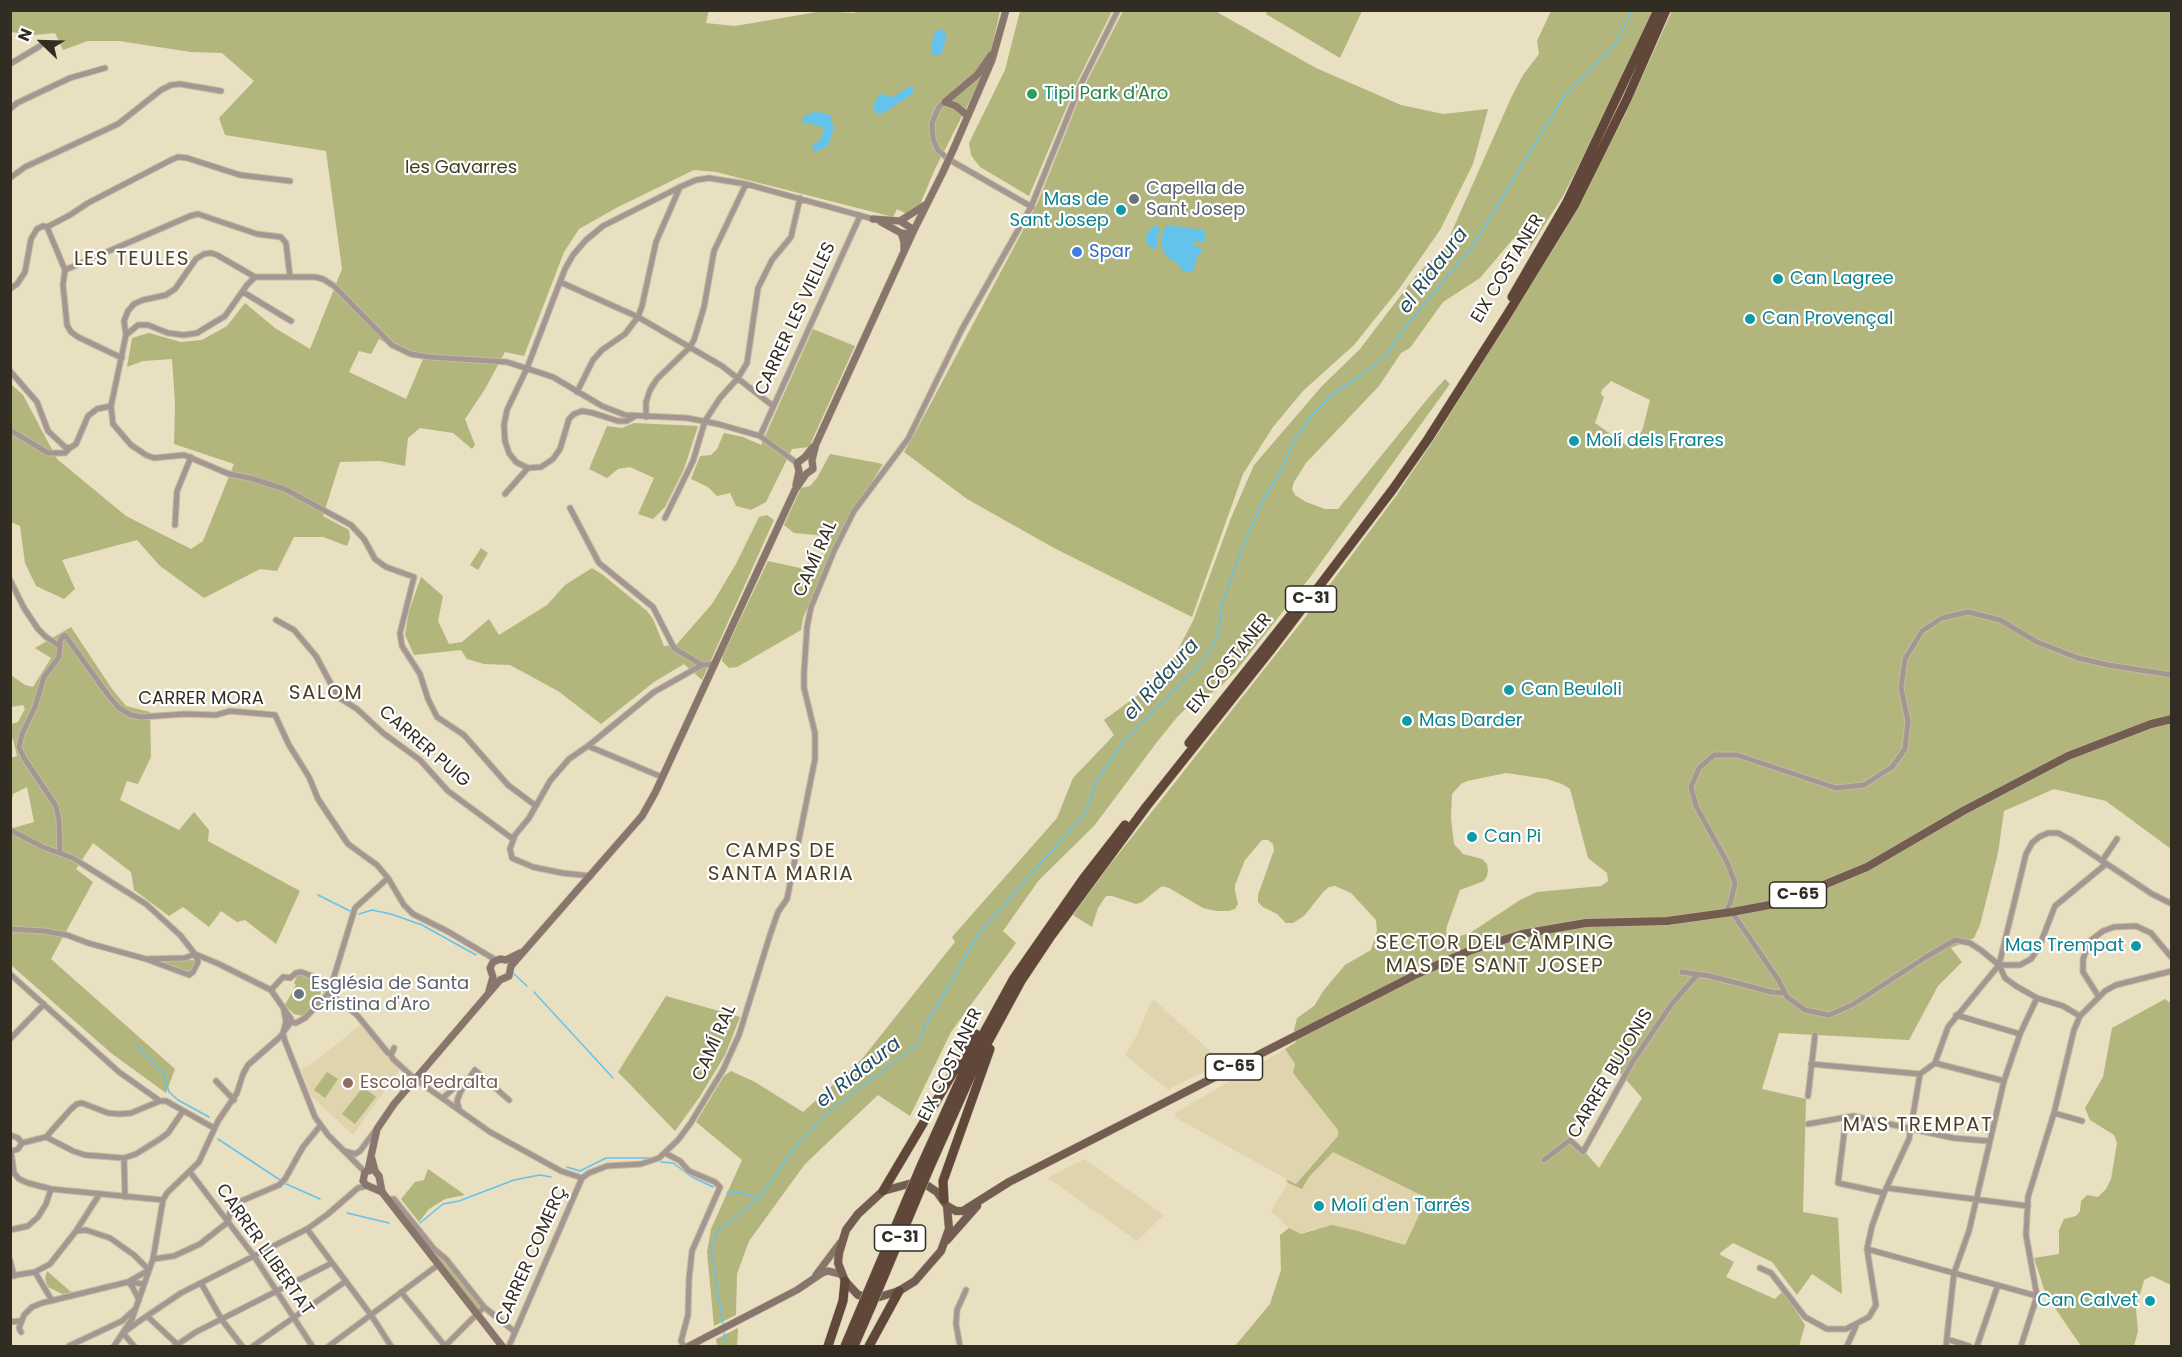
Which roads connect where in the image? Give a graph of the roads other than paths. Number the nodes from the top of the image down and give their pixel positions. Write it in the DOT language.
graph roads {
  1 [pos="1006,10"];
  2 [pos="1118,10"];
  3 [pos="1658,10"];
  4 [pos="1666,10"];
  5 [pos="998,44"];
  6 [pos="40,46"];
  7 [pos="10,64"];
  8 [pos="105,68"];
  9 [pos="221,91"];
  10 [pos="945,102"];
  11 [pos="10,109"];
  12 [pos="968,116"];
  13 [pos="10,178"];
  14 [pos="290,181"];
  15 [pos="746,184"];
  16 [pos="680,187"];
  17 [pos="800,198"];
  18 [pos="927,203"];
  19 [pos="1033,207"];
  20 [pos="860,216"];
  21 [pos="873,219"];
  22 [pos="900,221"];
  23 [pos="47,227"];
  24 [pos="913,232"];
  25 [pos="901,233"];
  26 [pos="904,252"];
  27 [pos="64,270"];
  28 [pos="255,277"];
  29 [pos="290,277"];
  30 [pos="560,282"];
  31 [pos="10,289"];
  32 [pos="243,292"];
  33 [pos="638,317"];
  34 [pos="291,321"];
  35 [pos="126,335"];
  36 [pos="689,348"];
  37 [pos="122,358"];
  38 [pos="527,368"];
  39 [pos="10,371"];
  40 [pos="738,378"];
  41 [pos="577,392"];
  42 [pos="111,406"];
  43 [pos="773,406"];
  44 [pos="635,416"];
  45 [pos="646,417"];
  46 [pos="705,421"];
  47 [pos="10,430"];
  48 [pos="760,436"];
  49 [pos="70,448"];
  50 [pos="190,457"];
  51 [pos="809,459"];
  52 [pos="797,463"];
  53 [pos="528,468"];
  54 [pos="802,473"];
  55 [pos="505,494"];
  56 [pos="570,508"];
  57 [pos="665,518"];
  58 [pos="174,525"];
  59 [pos="10,580"];
  60 [pos="276,620"];
  61 [pos="60,646"];
  62 [pos="714,664"];
  63 [pos="702,665"];
  64 [pos="2172,675"];
  65 [pos="2172,719"];
  66 [pos="588,746"];
  67 [pos="662,777"];
  68 [pos="536,806"];
  69 [pos="10,830"];
  70 [pos="2117,838"];
  71 [pos="513,839"];
  72 [pos="60,853"];
  73 [pos="2104,862"];
  74 [pos="591,876"];
  75 [pos="388,878"];
  76 [pos="2172,904"];
  77 [pos="1729,913"];
  78 [pos="10,928"];
  79 [pos="195,954"];
  80 [pos="486,955"];
  81 [pos="2172,958"];
  82 [pos="146,959"];
  83 [pos="496,960"];
  84 [pos="508,963"];
  85 [pos="2000,965"];
  86 [pos="490,966"];
  87 [pos="2172,970"];
  88 [pos="1682,972"];
  89 [pos="10,974"];
  90 [pos="1697,975"];
  91 [pos="497,978"];
  92 [pos="271,990"];
  93 [pos="329,993"];
  94 [pos="1785,993"];
  95 [pos="1007,997"];
  96 [pos="2099,997"];
  97 [pos="2037,998"];
  98 [pos="44,1004"];
  99 [pos="282,1007"];
  100 [pos="1956,1015"];
  101 [pos="2080,1016"];
  102 [pos="291,1022"];
  103 [pos="283,1033"];
  104 [pos="2020,1034"];
  105 [pos="1815,1035"];
  106 [pos="10,1039"];
  107 [pos="394,1048"];
  108 [pos="388,1053"];
  109 [pos="1935,1063"];
  110 [pos="1811,1064"];
  111 [pos="1920,1074"];
  112 [pos="416,1079"];
  113 [pos="216,1081"];
  114 [pos="467,1081"];
  115 [pos="2004,1082"];
  116 [pos="1808,1096"];
  117 [pos="443,1098"];
  118 [pos="234,1100"];
  119 [pos="509,1100"];
  120 [pos="160,1101"];
  121 [pos="459,1109"];
  122 [pos="183,1112"];
  123 [pos="2054,1113"];
  124 [pos="1846,1118"];
  125 [pos="2082,1121"];
  126 [pos="1808,1124"];
  127 [pos="320,1126"];
  128 [pos="214,1128"];
  129 [pos="1911,1128"];
  130 [pos="377,1129"];
  131 [pos="10,1136"];
  132 [pos="46,1137"];
  133 [pos="1988,1141"];
  134 [pos="22,1143"];
  135 [pos="343,1150"];
  136 [pos="11,1152"];
  137 [pos="665,1153"];
  138 [pos="124,1158"];
  139 [pos="1544,1160"];
  140 [pos="190,1172"];
  141 [pos="368,1173"];
  142 [pos="582,1178"];
  143 [pos="379,1180"];
  144 [pos="370,1186"];
  145 [pos="358,1188"];
  146 [pos="51,1189"];
  147 [pos="1885,1190"];
  148 [pos="883,1191"];
  149 [pos="994,1191"];
  150 [pos="382,1192"];
  151 [pos="99,1195"];
  152 [pos="125,1197"];
  153 [pos="162,1200"];
  154 [pos="1976,1200"];
  155 [pos="946,1203"];
  156 [pos="2028,1206"];
  157 [pos="228,1222"];
  158 [pos="307,1229"];
  159 [pos="10,1230"];
  160 [pos="76,1231"];
  161 [pos="419,1236"];
  162 [pos="842,1241"];
  163 [pos="944,1243"];
  164 [pos="1867,1249"];
  165 [pos="254,1256"];
  166 [pos="153,1259"];
  167 [pos="10,1260"];
  168 [pos="332,1263"];
  169 [pos="438,1265"];
  170 [pos="1760,1268"];
  171 [pos="149,1270"];
  172 [pos="36,1272"];
  173 [pos="1953,1273"];
  174 [pos="12,1276"];
  175 [pos="842,1278"];
  176 [pos="346,1281"];
  177 [pos="810,1281"];
  178 [pos="128,1282"];
  179 [pos="201,1283"];
  180 [pos="144,1284"];
  181 [pos="1998,1285"];
  182 [pos="966,1290"];
  183 [pos="899,1291"];
  184 [pos="277,1292"];
  185 [pos="401,1292"];
  186 [pos="2037,1296"];
  187 [pos="51,1299"];
  188 [pos="138,1300"];
  189 [pos="867,1304"];
  190 [pos="136,1308"];
  191 [pos="484,1308"];
  192 [pos="371,1314"];
  193 [pos="477,1314"];
  194 [pos="147,1316"];
  195 [pos="294,1318"];
  196 [pos="222,1320"];
  197 [pos="21,1321"];
  198 [pos="10,1322"];
  199 [pos="1856,1326"];
  200 [pos="21,1332"];
  201 [pos="515,1332"];
  202 [pos="123,1334"];
  203 [pos="1947,1340"];
  204 [pos="176,1346"];
  205 [pos="445,1346"];
  206 [pos="69,1347"];
  207 [pos="114,1347"];
  208 [pos="134,1347"];
  209 [pos="242,1347"];
  210 [pos="253,1347"];
  211 [pos="312,1347"];
  212 [pos="329,1347"];
  213 [pos="391,1347"];
  214 [pos="502,1347"];
  215 [pos="509,1347"];
  216 [pos="684,1347"];
  217 [pos="689,1347"];
  218 [pos="828,1347"];
  219 [pos="844,1347"];
  220 [pos="854,1347"];
  221 [pos="869,1347"];
  222 [pos="960,1347"];
  223 [pos="1847,1347"];
  224 [pos="1946,1347"];
  225 [pos="1969,1347"];
  226 [pos="1977,1347"];
  227 [pos="2021,1347"];
  1 -- 5 [label="street"];
  2 -- 19 [label="street, CAMÍ RAL"];
  3 -- 95 [label="highway, EIX COSTANER / C-31"];
  4 -- 95 [label="highway, EIX COSTANER / C-31"];
  5 -- 10 [label="street"];
  5 -- 12 [label="street"];
  6 -- 7 [label="street"];
  8 -- 11 [label="street"];
  9 -- 13 [label="street"];
  10 -- 12 [label="street"];
  10 -- 19 [label="street"];
  12 -- 18 [label="street, bridge"];
  14 -- 23 [label="street"];
  15 -- 16 [label="street"];
  15 -- 17 [label="street"];
  15 -- 36 [label="street"];
  16 -- 30 [label="street"];
  16 -- 33 [label="street"];
  17 -- 20 [label="street"];
  17 -- 40 [label="street"];
  18 -- 22 [label="street"];
  18 -- 24 [label="street"];
  19 -- 137 [label="street, CAMÍ RAL"];
  20 -- 21 [label="street"];
  20 -- 43 [label="street, CARRER LES VIELLES"];
  21 -- 22 [label="street"];
  21 -- 25 [label="street"];
  22 -- 24 [label="street"];
  23 -- 27 [label="street"];
  23 -- 31 [label="street"];
  24 -- 25 [label="street"];
  24 -- 26 [label="street"];
  25 -- 26 [label="street"];
  26 -- 51 [label="street"];
  27 -- 29 [label="street"];
  27 -- 37 [label="street"];
  28 -- 29 [label="street"];
  28 -- 32 [label="street"];
  28 -- 35 [label="street"];
  29 -- 38 [label="street"];
  30 -- 33 [label="street"];
  30 -- 38 [label="street"];
  32 -- 34 [label="street"];
  32 -- 35 [label="street"];
  33 -- 36 [label="street"];
  33 -- 41 [label="street"];
  35 -- 37 [label="street"];
  36 -- 40 [label="street"];
  36 -- 45 [label="street"];
  37 -- 42 [label="street"];
  38 -- 41 [label="street"];
  38 -- 53 [label="street"];
  39 -- 49 [label="street"];
  40 -- 43 [label="street"];
  40 -- 46 [label="street"];
  41 -- 44 [label="street"];
  42 -- 49 [label="street"];
  42 -- 50 [label="street"];
  43 -- 48 [label="street, CARRER LES VIELLES"];
  44 -- 45 [label="street"];
  44 -- 53 [label="street"];
  45 -- 46 [label="street"];
  46 -- 48 [label="street"];
  46 -- 57 [label="street"];
  47 -- 49 [label="street"];
  48 -- 52 [label="street"];
  50 -- 58 [label="street"];
  50 -- 68 [label="street"];
  51 -- 52 [label="street"];
  51 -- 54 [label="street"];
  52 -- 54 [label="street"];
  53 -- 55 [label="street"];
  54 -- 62 [label="street"];
  56 -- 63 [label="street"];
  59 -- 61 [label="street"];
  60 -- 71 [label="street, CARRER PUIG"];
  61 -- 72 [label="street"];
  61 -- 75 [label="street, CARRER MORA"];
  62 -- 63 [label="street"];
  62 -- 67 [label="street"];
  63 -- 66 [label="street"];
  64 -- 77 [label="street"];
  65 -- 77 [label="main road, C-65"];
  66 -- 67 [label="street"];
  66 -- 68 [label="street"];
  67 -- 74 [label="street"];
  68 -- 71 [label="street"];
  69 -- 72 [label="street"];
  70 -- 73 [label="street"];
  71 -- 74 [label="street"];
  72 -- 79 [label="street"];
  73 -- 76 [label="street"];
  73 -- 85 [label="street"];
  73 -- 85 [label="street"];
  74 -- 84 [label="street"];
  75 -- 80 [label="street, CARRER MORA"];
  75 -- 93 [label="street"];
  77 -- 94 [label="street"];
  77 -- 149 [label="main road, C-65"];
  78 -- 82 [label="street"];
  79 -- 82 [label="street"];
  79 -- 82 [label="street"];
  79 -- 92 [label="street"];
  80 -- 83 [label="street, CARRER MORA"];
  80 -- 86 [label="street"];
  81 -- 96 [label="street"];
  83 -- 84 [label="street"];
  83 -- 86 [label="street"];
  84 -- 91 [label="street"];
  85 -- 94 [label="street"];
  85 -- 97 [label="street"];
  85 -- 100 [label="street"];
  86 -- 91 [label="street"];
  87 -- 96 [label="street"];
  88 -- 90 [label="street"];
  89 -- 98 [label="street"];
  90 -- 94 [label="street"];
  90 -- 139 [label="street, CARRER BUJONIS"];
  91 -- 112 [label="street"];
  92 -- 93 [label="street"];
  92 -- 99 [label="street"];
  93 -- 102 [label="street"];
  93 -- 108 [label="street"];
  95 -- 148 [label="highway"];
  95 -- 155 [label="highway"];
  95 -- 189 [label="highway, EIX COSTANER / C-31, bridge"];
  96 -- 101 [label="street"];
  97 -- 101 [label="street"];
  97 -- 104 [label="street"];
  98 -- 106 [label="street"];
  98 -- 120 [label="street"];
  99 -- 102 [label="street"];
  99 -- 103 [label="street"];
  100 -- 104 [label="street"];
  100 -- 109 [label="street"];
  101 -- 123 [label="street"];
  102 -- 103 [label="street"];
  103 -- 118 [label="street"];
  103 -- 127 [label="street"];
  104 -- 115 [label="street"];
  105 -- 110 [label="street"];
  107 -- 112 [label="street"];
  109 -- 111 [label="street"];
  109 -- 115 [label="street"];
  110 -- 111 [label="street"];
  110 -- 116 [label="street"];
  111 -- 129 [label="street"];
  112 -- 117 [label="street"];
  112 -- 130 [label="street"];
  113 -- 118 [label="street"];
  114 -- 117 [label="street"];
  114 -- 119 [label="street"];
  114 -- 121 [label="street"];
  115 -- 133 [label="street"];
  117 -- 121 [label="street"];
  118 -- 128 [label="street"];
  120 -- 122 [label="street"];
  120 -- 132 [label="street"];
  121 -- 142 [label="street"];
  122 -- 128 [label="street"];
  122 -- 138 [label="street"];
  123 -- 125 [label="street"];
  123 -- 156 [label="street"];
  124 -- 126 [label="street"];
  124 -- 129 [label="street"];
  124 -- 147 [label="street"];
  127 -- 135 [label="street"];
  127 -- 157 [label="street"];
  128 -- 140 [label="street"];
  129 -- 133 [label="street"];
  129 -- 147 [label="street"];
  130 -- 135 [label="street"];
  130 -- 141 [label="street"];
  131 -- 134 [label="street"];
  132 -- 134 [label="street"];
  132 -- 138 [label="street"];
  133 -- 154 [label="street"];
  134 -- 136 [label="street"];
  135 -- 141 [label="street"];
  136 -- 146 [label="street"];
  137 -- 142 [label="street"];
  137 -- 216 [label="street"];
  138 -- 152 [label="street"];
  140 -- 153 [label="street"];
  140 -- 157 [label="street, CARRER LLIBERTAT"];
  141 -- 143 [label="street"];
  141 -- 144 [label="street"];
  141 -- 145 [label="street"];
  142 -- 201 [label="street, CARRER COMERÇ"];
  143 -- 144 [label="street"];
  143 -- 150 [label="street"];
  144 -- 145 [label="street"];
  144 -- 150 [label="street"];
  145 -- 158 [label="street"];
  146 -- 151 [label="street"];
  146 -- 159 [label="street"];
  147 -- 154 [label="street"];
  147 -- 164 [label="street"];
  148 -- 155 [label="main road"];
  148 -- 162 [label="main road"];
  149 -- 155 [label="main road, C-65"];
  149 -- 163 [label="main road, C-65"];
  150 -- 161 [label="street"];
  151 -- 152 [label="street"];
  151 -- 160 [label="street"];
  152 -- 153 [label="street"];
  153 -- 166 [label="street"];
  154 -- 156 [label="street"];
  154 -- 173 [label="street"];
  155 -- 163 [label="main road, C-65"];
  156 -- 186 [label="street"];
  157 -- 165 [label="street, CARRER LLIBERTAT"];
  157 -- 166 [label="street"];
  158 -- 165 [label="street"];
  158 -- 168 [label="street"];
  160 -- 171 [label="street"];
  160 -- 172 [label="street"];
  161 -- 169 [label="street"];
  161 -- 191 [label="street"];
  162 -- 175 [label="main road"];
  162 -- 177 [label="street"];
  163 -- 183 [label="main road, C-65"];
  164 -- 173 [label="street"];
  164 -- 199 [label="street"];
  165 -- 179 [label="street"];
  165 -- 184 [label="street, CARRER LLIBERTAT"];
  166 -- 171 [label="street"];
  167 -- 174 [label="street"];
  168 -- 176 [label="street"];
  168 -- 184 [label="street"];
  169 -- 185 [label="street"];
  169 -- 193 [label="street"];
  170 -- 199 [label="street"];
  171 -- 178 [label="street"];
  171 -- 180 [label="street"];
  172 -- 174 [label="street"];
  172 -- 187 [label="street"];
  173 -- 181 [label="street"];
  173 -- 203 [label="street"];
  175 -- 177 [label="street"];
  175 -- 183 [label="main road, C-65"];
  175 -- 218 [label="highway"];
  176 -- 192 [label="street"];
  176 -- 195 [label="street"];
  177 -- 217 [label="street"];
  178 -- 180 [label="street"];
  178 -- 187 [label="street"];
  178 -- 188 [label="street"];
  179 -- 194 [label="street"];
  179 -- 196 [label="street"];
  180 -- 188 [label="street"];
  181 -- 186 [label="street"];
  181 -- 226 [label="street"];
  182 -- 222 [label="street"];
  183 -- 221 [label="highway, C-65"];
  184 -- 195 [label="street, CARRER LLIBERTAT"];
  184 -- 196 [label="street"];
  185 -- 192 [label="street"];
  185 -- 205 [label="street"];
  186 -- 227 [label="street"];
  187 -- 197 [label="street"];
  188 -- 190 [label="street"];
  189 -- 219 [label="highway, EIX COSTANER / C-31"];
  189 -- 220 [label="highway, EIX COSTANER / C-31"];
  190 -- 202 [label="street"];
  190 -- 206 [label="street"];
  191 -- 193 [label="street"];
  191 -- 201 [label="street"];
  192 -- 212 [label="street"];
  192 -- 213 [label="street"];
  193 -- 205 [label="street"];
  193 -- 214 [label="street"];
  194 -- 202 [label="street"];
  194 -- 204 [label="street"];
  195 -- 210 [label="street"];
  195 -- 211 [label="street, CARRER LLIBERTAT"];
  196 -- 204 [label="street"];
  196 -- 209 [label="street"];
  197 -- 198 [label="street"];
  197 -- 200 [label="street"];
  199 -- 223 [label="street"];
  201 -- 215 [label="street, CARRER COMERÇ"];
  202 -- 207 [label="street"];
  202 -- 208 [label="street"];
  203 -- 224 [label="street"];
  203 -- 225 [label="street"];
}
